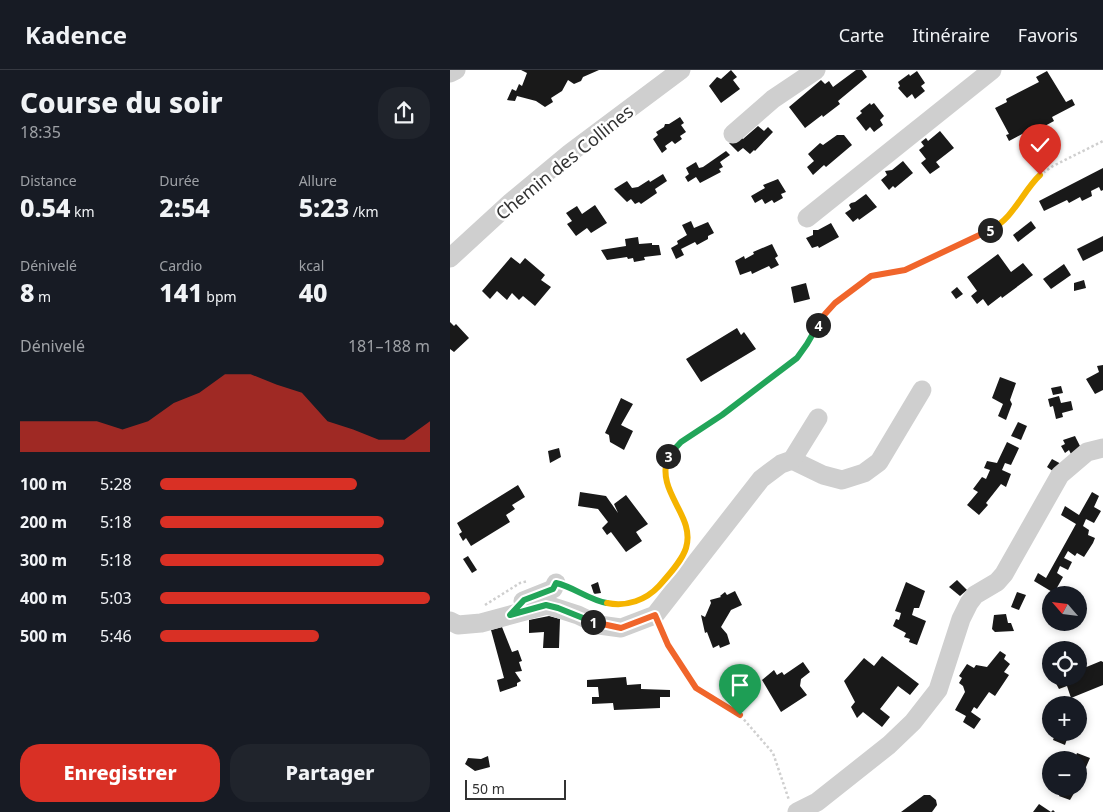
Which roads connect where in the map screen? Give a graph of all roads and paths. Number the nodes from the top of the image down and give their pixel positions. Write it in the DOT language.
graph roads {
  1 [pos="456,70"];
  2 [pos="681,70"];
  3 [pos="816,70"];
  4 [pos="992,70"];
  5 [pos="450,73"];
  6 [pos="733,134"];
  7 [pos="1103,141"];
  8 [pos="807,218"];
  9 [pos="450,258"];
  10 [pos="922,390"];
  11 [pos="818,418"];
  12 [pos="1103,448"];
  13 [pos="792,460"];
  14 [pos="682,556"];
  15 [pos="532,579"];
  16 [pos="556,583"];
  17 [pos="652,594"];
  18 [pos="481,607"];
  19 [pos="510,615"];
  20 [pos="655,615"];
  21 [pos="450,621"];
  22 [pos="794,808"];
  1 -- 5 [label="street"];
  2 -- 9 [label="street, Chemin des Collines"];
  3 -- 6 [label="street"];
  4 -- 8 [label="street"];
  7 -- 14 [label="path"];
  10 -- 13 [label="street"];
  11 -- 13 [label="street"];
  12 -- 22 [label="street"];
  13 -- 20 [label="street"];
  15 -- 18 [label="path"];
  16 -- 17 [label="path"];
  16 -- 19 [label="street"];
  19 -- 20 [label="street"];
  19 -- 21 [label="street"];
  20 -- 22 [label="path"];
}
